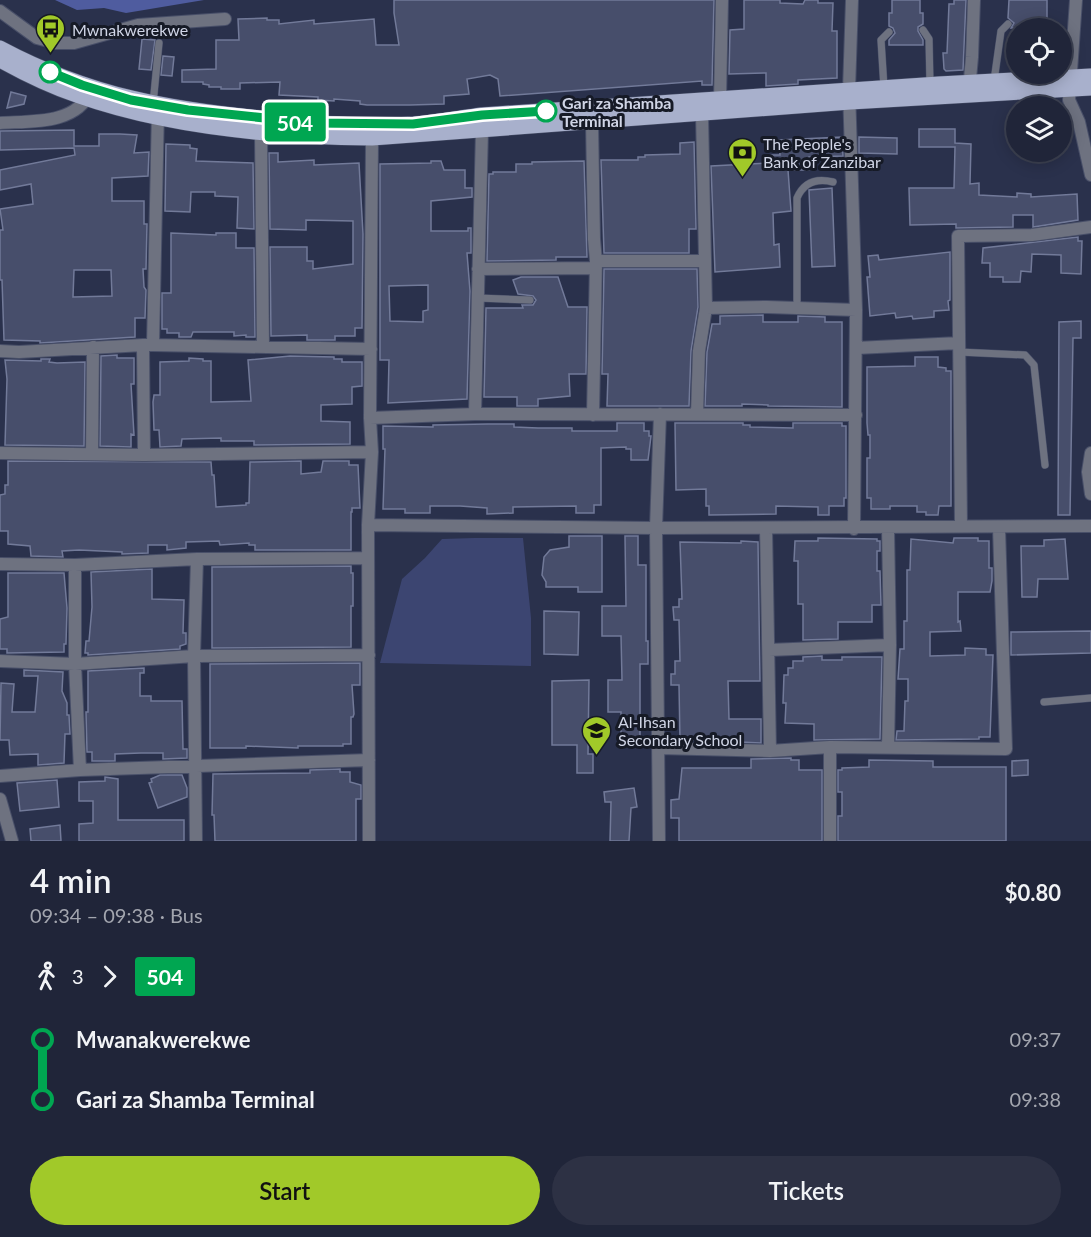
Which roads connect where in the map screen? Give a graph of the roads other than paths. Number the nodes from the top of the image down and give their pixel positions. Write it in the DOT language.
graph roads {
  1 [pos="722,0"];
  2 [pos="852,0"];
  3 [pos="974,0"];
  4 [pos="1076,0"];
  5 [pos="0,10"];
  6 [pos="225,19"];
  7 [pos="1072,23"];
  8 [pos="1006,26"];
  9 [pos="923,30"];
  10 [pos="889,32"];
  11 [pos="159,44"];
  12 [pos="0,48"];
  13 [pos="0,60"];
  14 [pos="1091,76"];
  15 [pos="1072,78"];
  16 [pos="994,81"];
  17 [pos="1006,81"];
  18 [pos="1072,82"];
  19 [pos="930,84"];
  20 [pos="1010,84"];
  21 [pos="1064,84"];
  22 [pos="884,88"];
  23 [pos="969,88"];
  24 [pos="1091,88"];
  25 [pos="89,93"];
  26 [pos="849,96"];
  27 [pos="720,100"];
  28 [pos="156,108"];
  29 [pos="702,114"];
  30 [pos="592,122"];
  31 [pos="0,123"];
  32 [pos="482,130"];
  33 [pos="261,133"];
  34 [pos="372,138"];
  35 [pos="1091,175"];
  36 [pos="833,182"];
  37 [pos="1091,227"];
  38 [pos="705,261"];
  39 [pos="596,264"];
  40 [pos="478,269"];
  41 [pos="478,298"];
  42 [pos="530,300"];
  43 [pos="706,308"];
  44 [pos="798,308"];
  45 [pos="856,310"];
  46 [pos="148,345"];
  47 [pos="262,346"];
  48 [pos="93,347"];
  49 [pos="856,348"];
  50 [pos="959,348"];
  51 [pos="371,349"];
  52 [pos="0,351"];
  53 [pos="475,414"];
  54 [pos="660,414"];
  55 [pos="698,414"];
  56 [pos="592,415"];
  57 [pos="856,415"];
  58 [pos="370,418"];
  59 [pos="372,452"];
  60 [pos="0,453"];
  61 [pos="1091,453"];
  62 [pos="92,454"];
  63 [pos="144,455"];
  64 [pos="1045,465"];
  65 [pos="1091,494"];
  66 [pos="368,525"];
  67 [pos="1091,526"];
  68 [pos="961,527"];
  69 [pos="656,528"];
  70 [pos="766,528"];
  71 [pos="888,528"];
  72 [pos="999,528"];
  73 [pos="854,529"];
  74 [pos="368,558"];
  75 [pos="197,559"];
  76 [pos="0,564"];
  77 [pos="75,565"];
  78 [pos="890,645"];
  79 [pos="769,650"];
  80 [pos="369,655"];
  81 [pos="194,656"];
  82 [pos="0,661"];
  83 [pos="75,664"];
  84 [pos="1091,698"];
  85 [pos="1044,702"];
  86 [pos="830,747"];
  87 [pos="659,748"];
  88 [pos="888,748"];
  89 [pos="770,751"];
  90 [pos="369,760"];
  91 [pos="196,766"];
  92 [pos="80,770"];
  93 [pos="0,776"];
  94 [pos="0,799"];
  95 [pos="12,841"];
  96 [pos="196,841"];
  97 [pos="369,841"];
  98 [pos="659,841"];
  99 [pos="830,841"];
  1 -- 27 [label="street"];
  2 -- 26 [label="street"];
  3 -- 23 [label="street"];
  4 -- 7 [label="street"];
  5 -- 6 [label="street"];
  8 -- 16 [label="lane"];
  9 -- 19 [label="lane"];
  10 -- 22 [label="lane"];
  11 -- 28 [label="lane"];
  12 -- 25 [label="main road"];
  13 -- 25 [label="main road"];
  14 -- 15 [label="main road"];
  16 -- 17 [label="main road"];
  16 -- 23 [label="main road"];
  18 -- 24 [label="main road"];
  19 -- 22 [label="main road"];
  19 -- 23 [label="main road"];
  20 -- 23 [label="main road"];
  21 -- 35 [label="street"];
  22 -- 26 [label="main road"];
  23 -- 26 [label="main road"];
  25 -- 28 [label="main road"];
  25 -- 31 [label="street"];
  26 -- 27 [label="main road"];
  26 -- 29 [label="main road"];
  26 -- 45 [label="street"];
  27 -- 28 [label="main road"];
  28 -- 33 [label="main road"];
  28 -- 46 [label="street"];
  29 -- 30 [label="main road"];
  29 -- 38 [label="street"];
  30 -- 32 [label="main road"];
  30 -- 39 [label="street"];
  32 -- 34 [label="main road"];
  32 -- 40 [label="street"];
  33 -- 34 [label="main road"];
  33 -- 47 [label="street"];
  34 -- 51 [label="street"];
  36 -- 44 [label="lane"];
  37 -- 50 [label="street"];
  38 -- 39 [label="street"];
  38 -- 43 [label="street"];
  39 -- 40 [label="street"];
  39 -- 56 [label="street"];
  40 -- 41 [label="street"];
  41 -- 42 [label="lane"];
  41 -- 53 [label="street"];
  43 -- 44 [label="street"];
  43 -- 55 [label="street"];
  44 -- 45 [label="street"];
  45 -- 49 [label="street"];
  46 -- 47 [label="street"];
  46 -- 48 [label="street"];
  46 -- 63 [label="street"];
  47 -- 51 [label="street"];
  48 -- 52 [label="street"];
  48 -- 62 [label="street"];
  49 -- 50 [label="street"];
  49 -- 57 [label="street"];
  50 -- 64 [label="lane"];
  50 -- 68 [label="street"];
  51 -- 58 [label="street"];
  53 -- 56 [label="street"];
  53 -- 58 [label="street"];
  54 -- 55 [label="street"];
  54 -- 56 [label="street"];
  54 -- 69 [label="street"];
  55 -- 57 [label="street"];
  57 -- 73 [label="street"];
  58 -- 59 [label="street"];
  59 -- 63 [label="street"];
  59 -- 66 [label="street"];
  60 -- 62 [label="street"];
  61 -- 65 [label="street"];
  62 -- 63 [label="street"];
  66 -- 69 [label="street"];
  66 -- 74 [label="street"];
  67 -- 72 [label="street"];
  68 -- 71 [label="street"];
  68 -- 72 [label="street"];
  69 -- 70 [label="street"];
  69 -- 87 [label="street"];
  70 -- 73 [label="street"];
  70 -- 79 [label="street"];
  71 -- 73 [label="street"];
  71 -- 78 [label="street"];
  72 -- 88 [label="street"];
  74 -- 75 [label="street"];
  74 -- 80 [label="street"];
  75 -- 77 [label="street"];
  75 -- 81 [label="street"];
  76 -- 77 [label="street"];
  77 -- 83 [label="street"];
  78 -- 79 [label="street"];
  78 -- 88 [label="street"];
  79 -- 89 [label="street"];
  80 -- 81 [label="street"];
  80 -- 90 [label="street"];
  81 -- 83 [label="street"];
  81 -- 91 [label="street"];
  82 -- 83 [label="street"];
  83 -- 92 [label="street"];
  84 -- 85 [label="lane"];
  86 -- 88 [label="street"];
  86 -- 89 [label="street"];
  86 -- 99 [label="street"];
  87 -- 89 [label="street"];
  87 -- 98 [label="street"];
  90 -- 91 [label="street"];
  90 -- 97 [label="street"];
  91 -- 92 [label="street"];
  91 -- 96 [label="street"];
  92 -- 93 [label="street"];
  94 -- 95 [label="street"];
}
